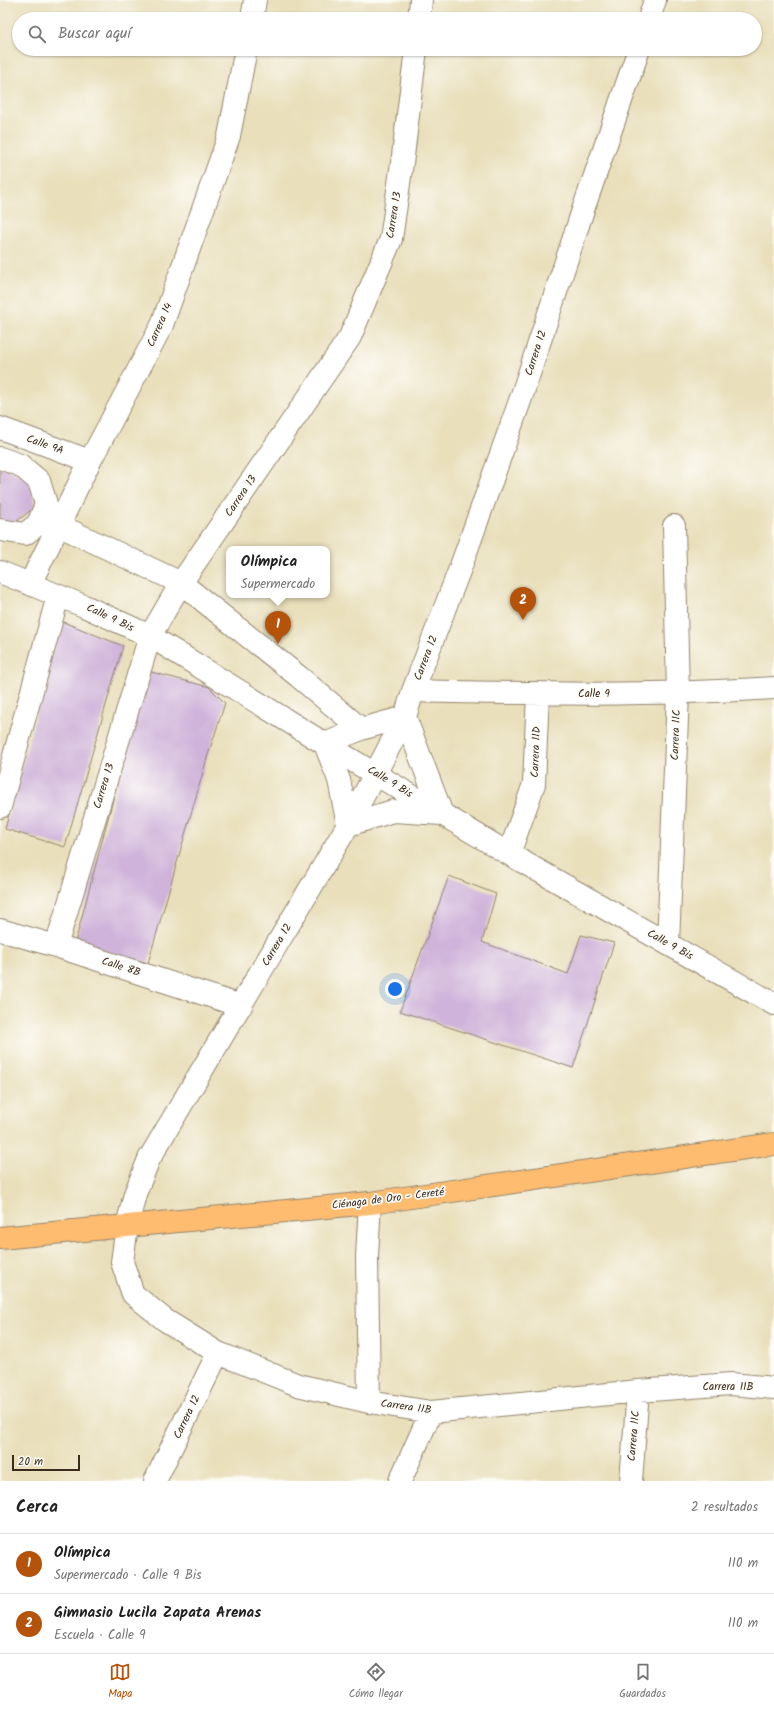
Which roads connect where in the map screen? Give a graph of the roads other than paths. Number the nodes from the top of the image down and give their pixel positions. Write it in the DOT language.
graph roads {
  1 [pos="255,0"];
  2 [pos="421,0"];
  3 [pos="655,0"];
  4 [pos="253,12"];
  5 [pos="420,12"];
  6 [pos="651,12"];
  7 [pos="245,56"];
  8 [pos="415,56"];
  9 [pos="637,56"];
  10 [pos="0,428"];
  11 [pos="0,458"];
  12 [pos="90,461"];
  13 [pos="50,521"];
  14 [pos="674,526"];
  15 [pos="0,530"];
  16 [pos="0,572"];
  17 [pos="181,583"];
  18 [pos="30,584"];
  19 [pos="58,596"];
  20 [pos="150,636"];
  21 [pos="774,688"];
  22 [pos="413,691"];
  23 [pos="678,693"];
  24 [pos="538,694"];
  25 [pos="405,717"];
  26 [pos="361,729"];
  27 [pos="325,744"];
  28 [pos="376,773"];
  29 [pos="0,806"];
  30 [pos="442,814"];
  31 [pos="348,825"];
  32 [pos="509,854"];
  33 [pos="0,930"];
  34 [pos="668,944"];
  35 [pos="56,946"];
  36 [pos="774,1004"];
  37 [pos="241,1006"];
  38 [pos="774,1144"];
  39 [pos="370,1203"];
  40 [pos="127,1226"];
  41 [pos="0,1238"];
  42 [pos="218,1353"];
  43 [pos="774,1388"];
  44 [pos="638,1391"];
  45 [pos="369,1402"];
  46 [pos="431,1412"];
  47 [pos="155,1481"];
  48 [pos="400,1481"];
  49 [pos="631,1481"];
  1 -- 4 [label="street"];
  2 -- 5 [label="street"];
  3 -- 6 [label="street"];
  7 -- 12 [label="street, Carrera 14"];
  8 -- 17 [label="street, Carrera 13"];
  9 -- 22 [label="street, Carrera 12"];
  10 -- 12 [label="street, Calle 9A"];
  11 -- 13 [label="street"];
  12 -- 13 [label="street, Carrera 14"];
  13 -- 15 [label="street"];
  13 -- 17 [label="street"];
  13 -- 18 [label="street, Carrera 14"];
  14 -- 23 [label="street, Carrera 11C"];
  16 -- 18 [label="street, Calle 9 Bis"];
  17 -- 20 [label="street, Carrera 13"];
  17 -- 26 [label="street"];
  18 -- 19 [label="street, Calle 9 Bis"];
  19 -- 20 [label="street, Calle 9 Bis"];
  19 -- 29 [label="street"];
  20 -- 27 [label="street, Calle 9 Bis"];
  20 -- 35 [label="street, Carrera 13"];
  21 -- 23 [label="street, Calle 9"];
  22 -- 24 [label="street, Calle 9"];
  22 -- 25 [label="street, Carrera 12"];
  23 -- 24 [label="street, Calle 9"];
  23 -- 34 [label="street, Carrera 11C"];
  24 -- 32 [label="street, Carrera 11D"];
  25 -- 26 [label="street"];
  25 -- 28 [label="street, Carrera 12"];
  25 -- 30 [label="street"];
  26 -- 27 [label="street"];
  27 -- 28 [label="street, Calle 9 Bis"];
  27 -- 31 [label="street"];
  28 -- 30 [label="street, Calle 9 Bis"];
  28 -- 31 [label="street, Carrera 12"];
  30 -- 31 [label="street"];
  30 -- 32 [label="street, Calle 9 Bis"];
  31 -- 37 [label="street, Carrera 12"];
  32 -- 34 [label="street, Calle 9 Bis"];
  33 -- 35 [label="street, Calle 8B"];
  34 -- 36 [label="street, Calle 9 Bis"];
  35 -- 37 [label="street, Calle 8B"];
  37 -- 40 [label="street, Carrera 12"];
  38 -- 39 [label="highway, Ciénaga de Oro - Cereté"];
  39 -- 40 [label="highway, Ciénaga de Oro - Cereté"];
  39 -- 45 [label="street"];
  40 -- 41 [label="highway, Ciénaga de Oro - Cereté"];
  40 -- 42 [label="street, Carrera 11B"];
  42 -- 45 [label="street, Carrera 11B"];
  42 -- 47 [label="street, Carrera 12"];
  43 -- 44 [label="street, Carrera 11B"];
  44 -- 46 [label="street, Carrera 11B"];
  44 -- 49 [label="street, Carrera 11C"];
  45 -- 46 [label="street, Carrera 11B"];
  46 -- 48 [label="street"];
}
